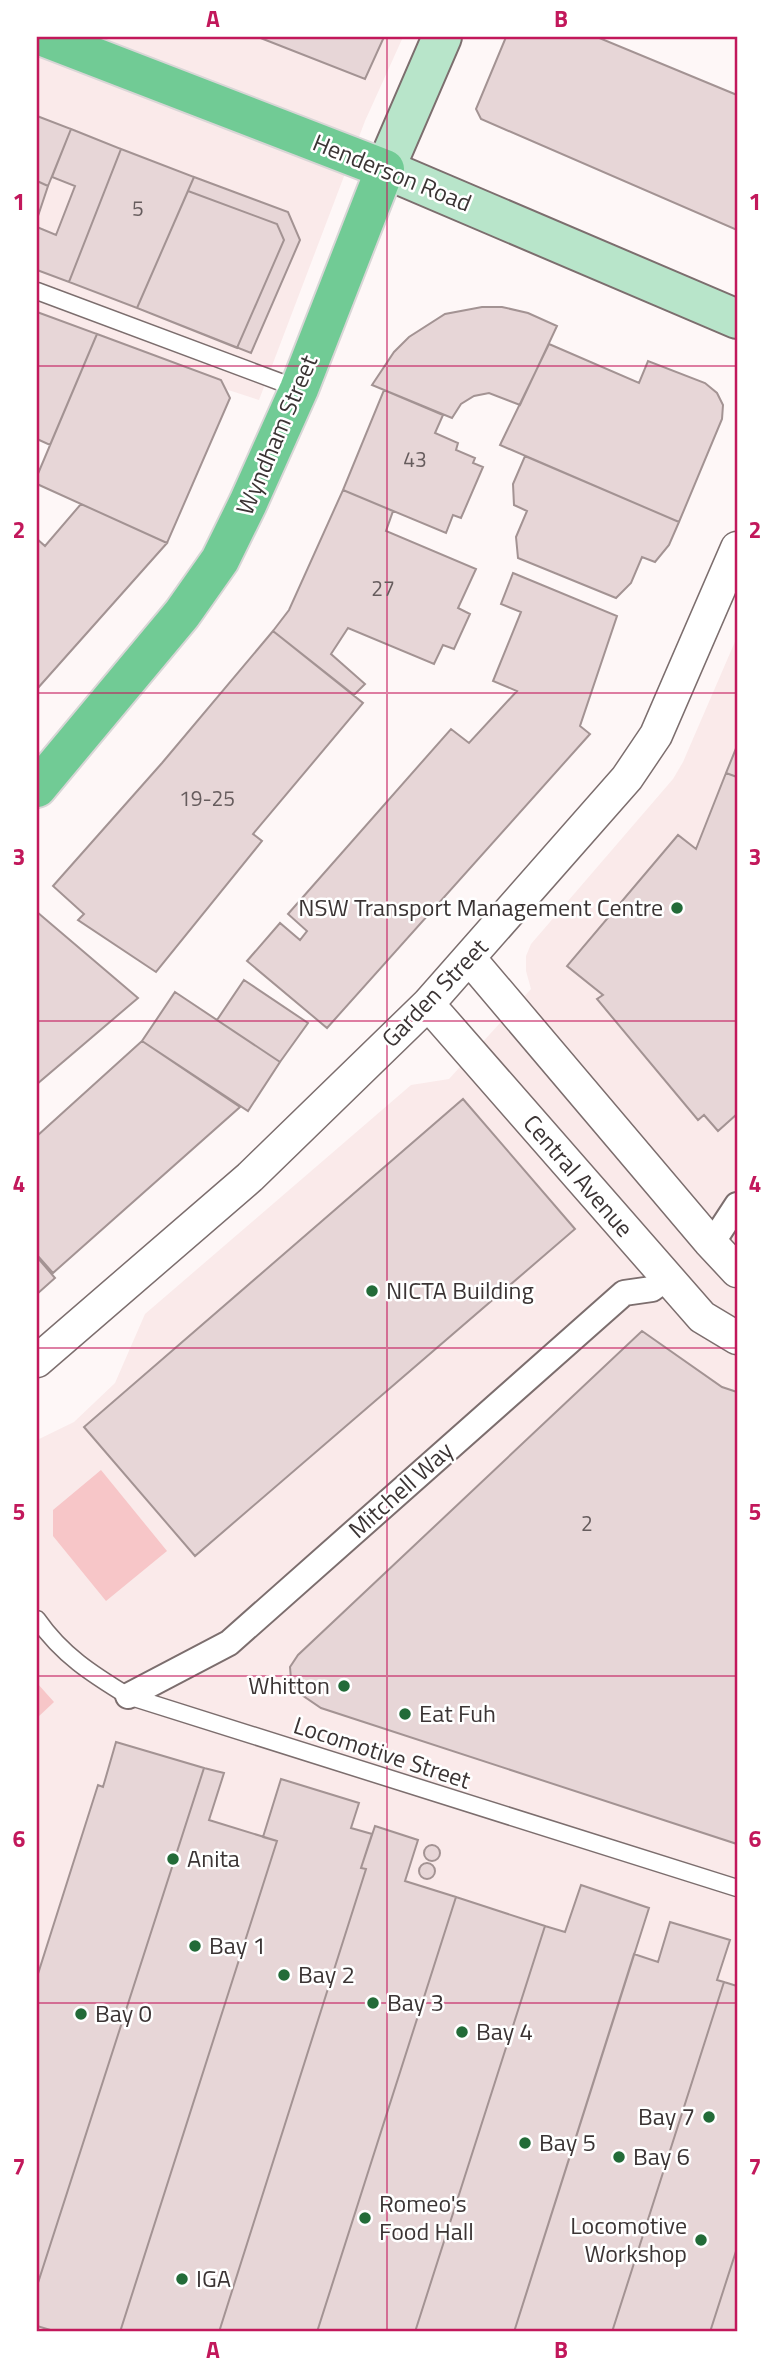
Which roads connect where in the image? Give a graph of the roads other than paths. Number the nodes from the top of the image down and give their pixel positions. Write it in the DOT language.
graph roads {
  1 [pos="43,37"];
  2 [pos="442,37"];
  3 [pos="385,169"];
  4 [pos="37,291"];
  5 [pos="737,319"];
  6 [pos="299,389"];
  7 [pos="737,548"];
  8 [pos="37,788"];
  9 [pos="470,958"];
  10 [pos="428,1004"];
  11 [pos="737,1205"];
  12 [pos="718,1234"];
  13 [pos="737,1271"];
  14 [pos="667,1278"];
  15 [pos="737,1338"];
  16 [pos="37,1362"];
  17 [pos="37,1619"];
  18 [pos="128,1696"];
  19 [pos="737,1888"];
  1 -- 3 [label="main road, Henderson Road"];
  2 -- 3 [label="main road, Wyndham Street"];
  3 -- 5 [label="main road, Henderson Road"];
  3 -- 6 [label="main road, Wyndham Street"];
  4 -- 6 [label="lane"];
  6 -- 8 [label="main road, Wyndham Street"];
  7 -- 9 [label="street, Garden Street"];
  9 -- 10 [label="street, Garden Street"];
  9 -- 13 [label="street"];
  10 -- 14 [label="street, Central Avenue"];
  10 -- 16 [label="street, Garden Street"];
  11 -- 12 [label="street"];
  14 -- 15 [label="street, Central Avenue"];
  14 -- 18 [label="street, Mitchell Way"];
  17 -- 18 [label="lane, Locomotive Street"];
  18 -- 19 [label="lane, Locomotive Street"];
}
